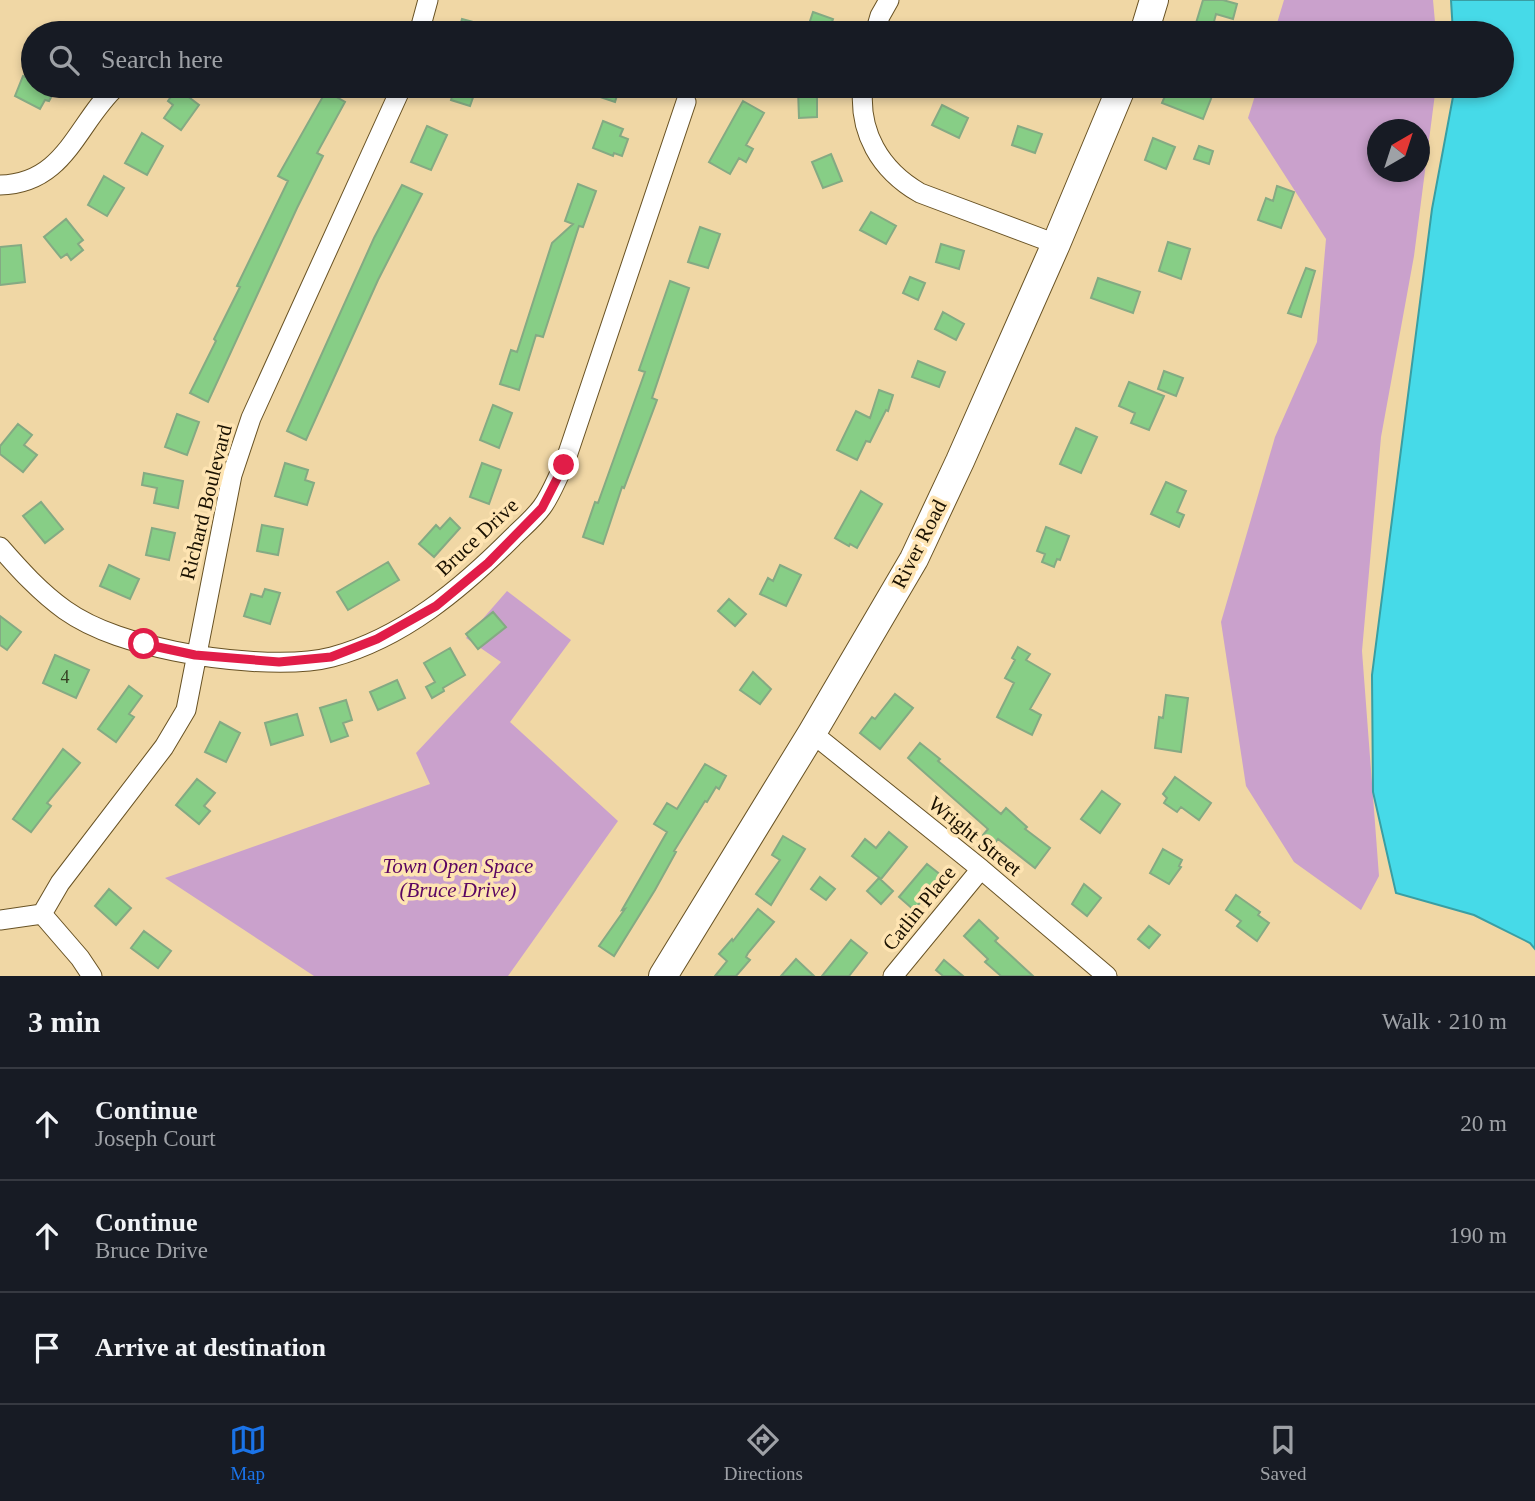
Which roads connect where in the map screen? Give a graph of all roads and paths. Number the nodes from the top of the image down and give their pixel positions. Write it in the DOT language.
graph roads {
  1 [pos="428,0"];
  2 [pos="889,0"];
  3 [pos="1154,0"];
  4 [pos="422,21"];
  5 [pos="879,21"];
  6 [pos="1148,21"];
  7 [pos="104,98"];
  8 [pos="397,98"];
  9 [pos="863,98"];
  10 [pos="1117,98"];
  11 [pos="686,102"];
  12 [pos="0,184"];
  13 [pos="1056,244"];
  14 [pos="0,547"];
  15 [pos="195,655"];
  16 [pos="812,733"];
  17 [pos="981,869"];
  18 [pos="42,914"];
  19 [pos="0,920"];
  20 [pos="92,976"];
  21 [pos="663,976"];
  22 [pos="893,976"];
  23 [pos="1107,976"];
  1 -- 4 [label="street"];
  2 -- 5 [label="street"];
  3 -- 6 [label="main road"];
  7 -- 12 [label="street"];
  8 -- 15 [label="street, Richard Boulevard"];
  9 -- 13 [label="street"];
  10 -- 13 [label="main road, River Road"];
  11 -- 15 [label="street, Bruce Drive"];
  13 -- 16 [label="main road, River Road"];
  14 -- 15 [label="street, Bruce Drive"];
  15 -- 18 [label="street, Richard Boulevard"];
  16 -- 17 [label="street, Wright Street"];
  16 -- 21 [label="main road, River Road"];
  17 -- 22 [label="street, Catlin Place"];
  17 -- 23 [label="street, Wright Street"];
  18 -- 19 [label="street"];
  18 -- 20 [label="street"];
}
